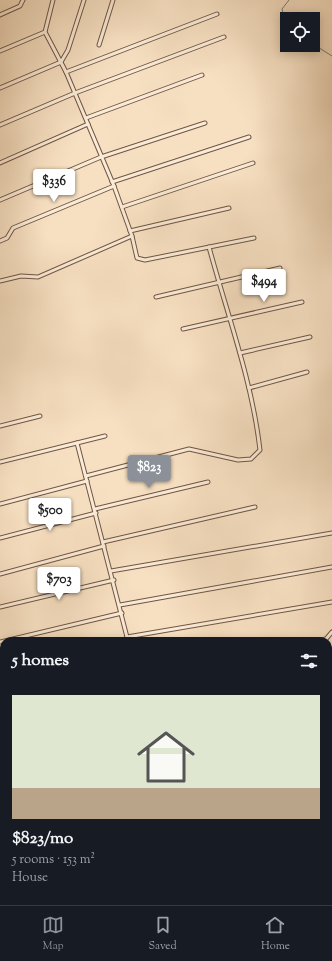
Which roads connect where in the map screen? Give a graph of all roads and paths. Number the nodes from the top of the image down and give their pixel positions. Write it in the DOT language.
graph roads {
  1 [pos="23,0"];
  2 [pos="54,0"];
  3 [pos="84,0"];
  4 [pos="113,0"];
  5 [pos="217,14"];
  6 [pos="0,15"];
  7 [pos="45,32"];
  8 [pos="224,37"];
  9 [pos="99,45"];
  10 [pos="0,50"];
  11 [pos="61,62"];
  12 [pos="66,72"];
  13 [pos="202,75"];
  14 [pos="0,88"];
  15 [pos="75,93"];
  16 [pos="86,118"];
  17 [pos="205,123"];
  18 [pos="88,124"];
  19 [pos="0,126"];
  20 [pos="249,136"];
  21 [pos="101,157"];
  22 [pos="0,163"];
  23 [pos="253,163"];
  24 [pos="112,182"];
  25 [pos="114,186"];
  26 [pos="0,200"];
  27 [pos="122,207"];
  28 [pos="229,208"];
  29 [pos="130,231"];
  30 [pos="132,236"];
  31 [pos="254,238"];
  32 [pos="0,241"];
  33 [pos="209,247"];
  34 [pos="280,268"];
  35 [pos="0,281"];
  36 [pos="218,282"];
  37 [pos="156,297"];
  38 [pos="302,302"];
  39 [pos="229,318"];
  40 [pos="183,330"];
  41 [pos="310,337"];
  42 [pos="240,353"];
  43 [pos="307,372"];
  44 [pos="249,388"];
  45 [pos="40,416"];
  46 [pos="0,426"];
  47 [pos="105,436"];
  48 [pos="78,443"];
  49 [pos="0,462"];
  50 [pos="86,476"];
  51 [pos="87,481"];
  52 [pos="208,482"];
  53 [pos="0,504"];
  54 [pos="255,507"];
  55 [pos="95,511"];
  56 [pos="332,533"];
  57 [pos="0,538"];
  58 [pos="104,544"];
  59 [pos="332,567"];
  60 [pos="111,571"];
  61 [pos="0,574"];
  62 [pos="114,580"];
  63 [pos="332,602"];
  64 [pos="120,605"];
  65 [pos="0,607"];
  66 [pos="122,613"];
  67 [pos="21,637"];
  68 [pos="127,637"];
  69 [pos="138,637"];
  1 -- 6 [label="street"];
  2 -- 7 [label="street"];
  3 -- 11 [label="street"];
  4 -- 9 [label="street"];
  5 -- 12 [label="street"];
  7 -- 10 [label="street"];
  7 -- 11 [label="street"];
  8 -- 15 [label="street"];
  11 -- 12 [label="street"];
  11 -- 14 [label="street"];
  12 -- 15 [label="street"];
  13 -- 16 [label="street"];
  15 -- 16 [label="street"];
  15 -- 19 [label="street"];
  16 -- 18 [label="street"];
  17 -- 21 [label="street"];
  18 -- 21 [label="street"];
  18 -- 22 [label="street"];
  20 -- 24 [label="street"];
  21 -- 24 [label="street"];
  21 -- 26 [label="street"];
  23 -- 27 [label="street"];
  24 -- 25 [label="street"];
  25 -- 27 [label="street"];
  25 -- 32 [label="street"];
  27 -- 29 [label="street"];
  28 -- 29 [label="street"];
  29 -- 30 [label="street"];
  30 -- 33 [label="street"];
  30 -- 35 [label="street"];
  31 -- 33 [label="street"];
  33 -- 36 [label="street"];
  34 -- 36 [label="street"];
  36 -- 37 [label="street"];
  36 -- 39 [label="street"];
  38 -- 39 [label="street"];
  39 -- 40 [label="street"];
  39 -- 42 [label="street"];
  41 -- 42 [label="street"];
  42 -- 44 [label="street"];
  43 -- 44 [label="street"];
  44 -- 50 [label="street"];
  45 -- 46 [label="street"];
  47 -- 48 [label="street"];
  48 -- 49 [label="street"];
  48 -- 50 [label="street"];
  50 -- 51 [label="street"];
  51 -- 53 [label="street"];
  51 -- 55 [label="street"];
  52 -- 55 [label="street"];
  54 -- 58 [label="street"];
  55 -- 57 [label="street"];
  55 -- 58 [label="street"];
  56 -- 60 [label="street"];
  58 -- 60 [label="street"];
  58 -- 61 [label="street"];
  59 -- 64 [label="street"];
  60 -- 62 [label="street"];
  62 -- 64 [label="street"];
  62 -- 65 [label="street"];
  63 -- 69 [label="street"];
  64 -- 66 [label="street"];
  66 -- 67 [label="street"];
  66 -- 68 [label="street"];
}
